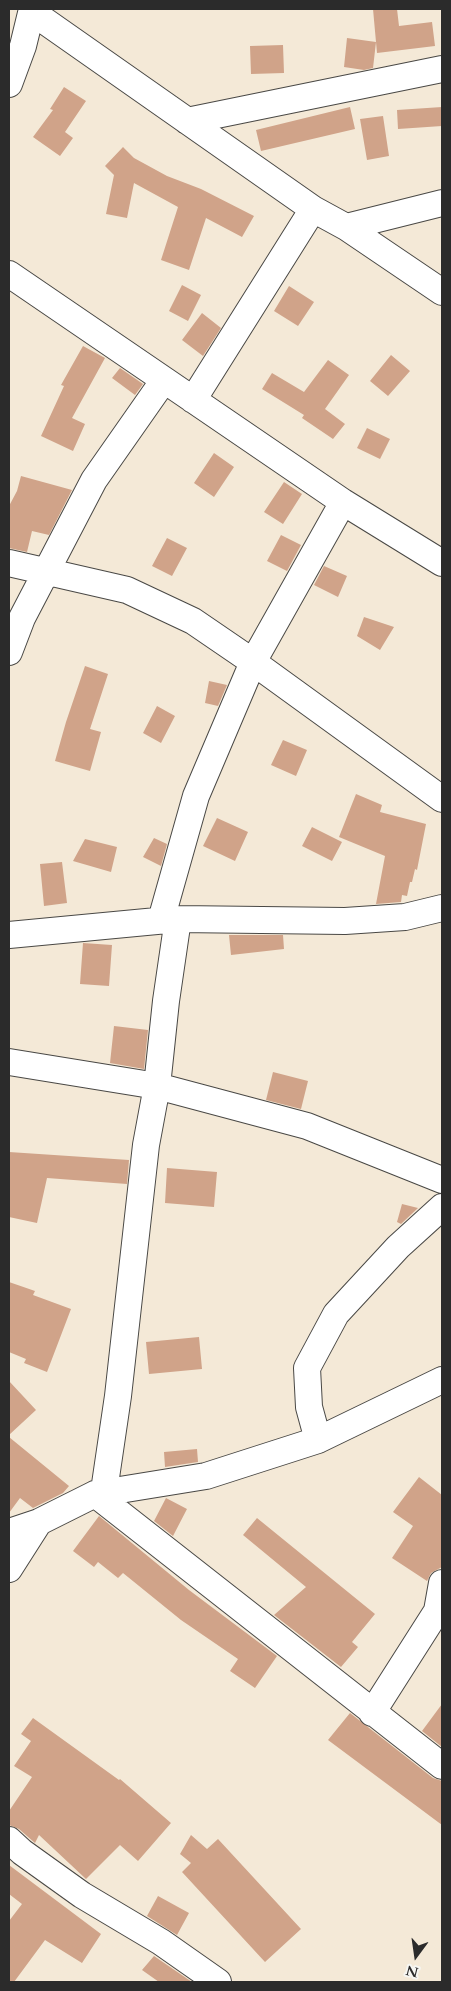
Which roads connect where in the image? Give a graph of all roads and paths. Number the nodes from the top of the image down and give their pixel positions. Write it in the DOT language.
graph roads {
  1 [pos="32,11"];
  2 [pos="16,43"];
  3 [pos="442,69"];
  4 [pos="9,84"];
  5 [pos="187,121"];
  6 [pos="442,203"];
  7 [pos="314,209"];
  8 [pos="346,228"];
  9 [pos="9,274"];
  10 [pos="442,292"];
  11 [pos="164,380"];
  12 [pos="193,400"];
  13 [pos="343,502"];
  14 [pos="9,563"];
  15 [pos="442,564"];
  16 [pos="45,572"];
  17 [pos="9,652"];
  18 [pos="254,662"];
  19 [pos="442,799"];
  20 [pos="442,908"];
  21 [pos="170,920"];
  22 [pos="9,935"];
  23 [pos="9,1062"];
  24 [pos="157,1086"];
  25 [pos="442,1180"];
  26 [pos="442,1207"];
  27 [pos="442,1380"];
  28 [pos="318,1440"];
  29 [pos="99,1492"];
  30 [pos="39,1522"];
  31 [pos="9,1532"];
  32 [pos="9,1569"];
  33 [pos="442,1584"];
  34 [pos="440,1612"];
  35 [pos="372,1713"];
  36 [pos="442,1766"];
  37 [pos="9,1840"];
  38 [pos="218,1982"];
  1 -- 2 [label="street"];
  1 -- 5 [label="street"];
  2 -- 4 [label="street"];
  3 -- 5 [label="street"];
  5 -- 7 [label="street"];
  6 -- 8 [label="street"];
  7 -- 8 [label="street"];
  7 -- 12 [label="street"];
  8 -- 10 [label="street"];
  9 -- 11 [label="street"];
  11 -- 12 [label="street"];
  11 -- 16 [label="street"];
  12 -- 13 [label="street"];
  13 -- 15 [label="street"];
  13 -- 18 [label="street"];
  14 -- 16 [label="street"];
  16 -- 17 [label="street"];
  16 -- 18 [label="street"];
  18 -- 19 [label="street"];
  18 -- 21 [label="street"];
  20 -- 21 [label="street"];
  21 -- 22 [label="street"];
  21 -- 24 [label="street"];
  23 -- 24 [label="street"];
  24 -- 25 [label="street"];
  24 -- 29 [label="street"];
  26 -- 28 [label="street"];
  27 -- 28 [label="street"];
  28 -- 29 [label="street"];
  29 -- 30 [label="street"];
  29 -- 35 [label="street"];
  30 -- 31 [label="street"];
  30 -- 32 [label="street"];
  33 -- 34 [label="street"];
  34 -- 35 [label="street"];
  35 -- 36 [label="street"];
  37 -- 38 [label="street"];
}
